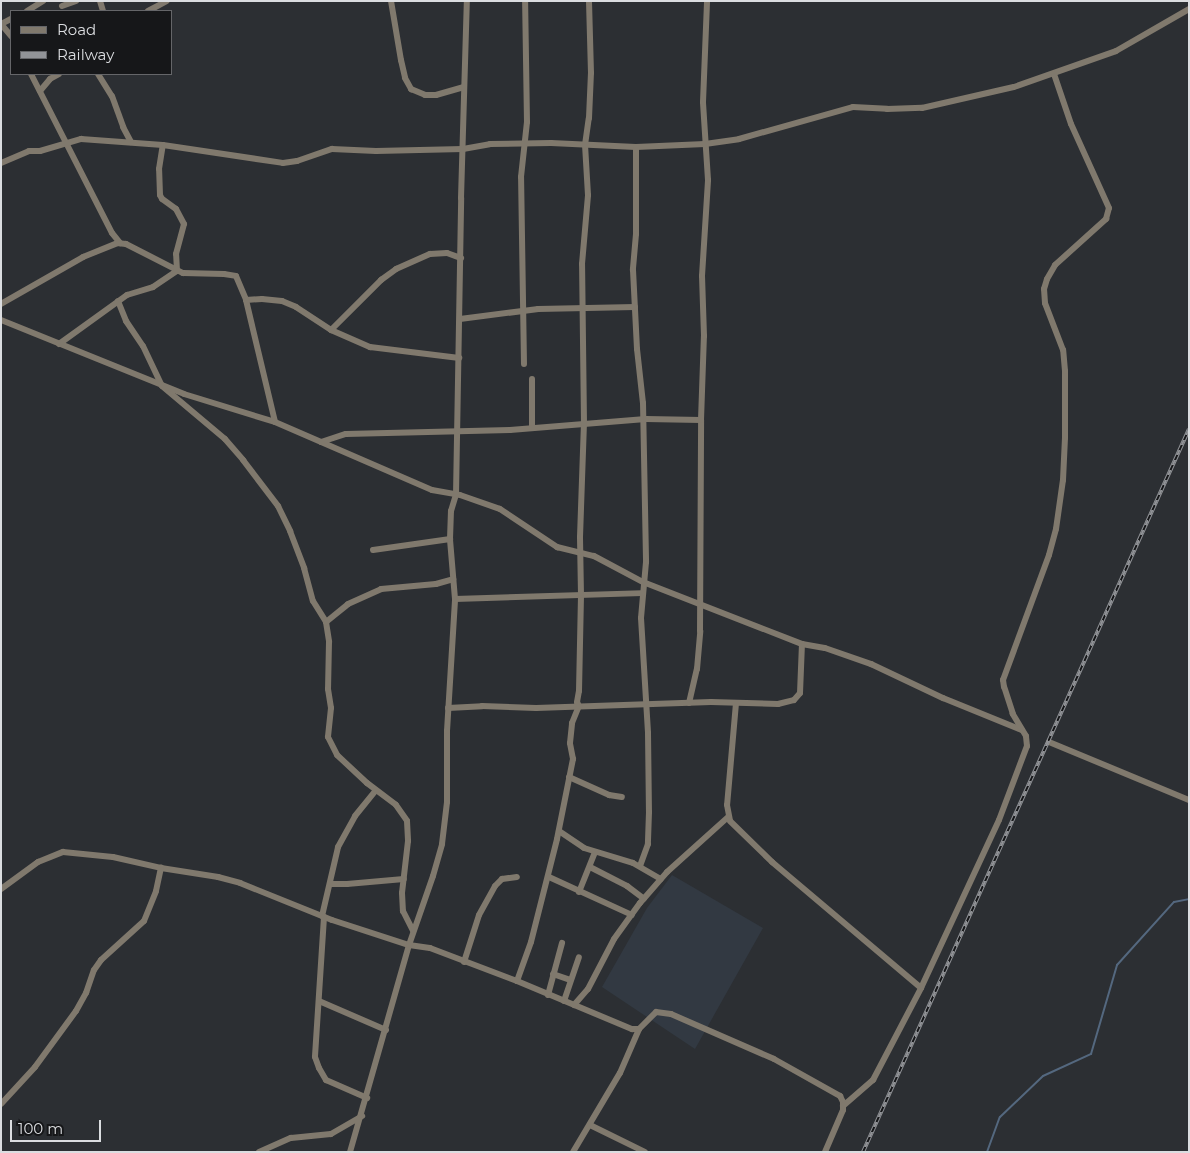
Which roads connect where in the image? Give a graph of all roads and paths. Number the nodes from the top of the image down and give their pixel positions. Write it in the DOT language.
graph roads {
  1 [pos="43,1"];
  2 [pos="76,1"];
  3 [pos="167,1"];
  4 [pos="391,1"];
  5 [pos="467,1"];
  6 [pos="525,1"];
  7 [pos="589,1"];
  8 [pos="707,1"];
  9 [pos="62,6"];
  10 [pos="1189,9"];
  11 [pos="29,10"];
  12 [pos="150,10"];
  13 [pos="1,24"];
  14 [pos="10,35"];
  15 [pos="1054,74"];
  16 [pos="32,75"];
  17 [pos="57,75"];
  18 [pos="99,75"];
  19 [pos="464,87"];
  20 [pos="40,91"];
  21 [pos="131,142"];
  22 [pos="525,143"];
  23 [pos="66,144"];
  24 [pos="705,144"];
  25 [pos="585,145"];
  26 [pos="163,146"];
  27 [pos="636,147"];
  28 [pos="463,149"];
  29 [pos="1,163"];
  30 [pos="120,243"];
  31 [pos="461,258"];
  32 [pos="177,271"];
  33 [pos="246,300"];
  34 [pos="118,301"];
  35 [pos="1,304"];
  36 [pos="635,307"];
  37 [pos="582,308"];
  38 [pos="522,310"];
  39 [pos="460,319"];
  40 [pos="1,320"];
  41 [pos="331,330"];
  42 [pos="58,344"];
  43 [pos="459,358"];
  44 [pos="524,364"];
  45 [pos="532,379"];
  46 [pos="162,386"];
  47 [pos="642,420"];
  48 [pos="701,420"];
  49 [pos="275,422"];
  50 [pos="584,423"];
  51 [pos="532,428"];
  52 [pos="457,431"];
  53 [pos="321,442"];
  54 [pos="456,495"];
  55 [pos="450,539"];
  56 [pos="373,550"];
  57 [pos="580,554"];
  58 [pos="453,579"];
  59 [pos="643,582"];
  60 [pos="642,593"];
  61 [pos="582,595"];
  62 [pos="455,599"];
  63 [pos="699,603"];
  64 [pos="326,622"];
  65 [pos="802,644"];
  66 [pos="689,703"];
  67 [pos="736,703"];
  68 [pos="646,705"];
  69 [pos="579,706"];
  70 [pos="448,708"];
  71 [pos="1022,730"];
  72 [pos="1049,742"];
  73 [pos="569,777"];
  74 [pos="376,790"];
  75 [pos="622,797"];
  76 [pos="1189,800"];
  77 [pos="728,817"];
  78 [pos="559,831"];
  79 [pos="595,852"];
  80 [pos="640,866"];
  81 [pos="590,867"];
  82 [pos="161,868"];
  83 [pos="517,877"];
  84 [pos="549,877"];
  85 [pos="661,878"];
  86 [pos="404,879"];
  87 [pos="330,884"];
  88 [pos="1,889"];
  89 [pos="579,892"];
  90 [pos="644,899"];
  91 [pos="632,914"];
  92 [pos="323,916"];
  93 [pos="413,931"];
  94 [pos="562,944"];
  95 [pos="409,945"];
  96 [pos="579,957"];
  97 [pos="464,962"];
  98 [pos="553,974"];
  99 [pos="570,980"];
  100 [pos="517,981"];
  101 [pos="921,988"];
  102 [pos="548,995"];
  103 [pos="319,1001"];
  104 [pos="564,1001"];
  105 [pos="574,1005"];
  106 [pos="639,1029"];
  107 [pos="386,1030"];
  108 [pos="366,1098"];
  109 [pos="1,1104"];
  110 [pos="843,1106"];
  111 [pos="362,1116"];
  112 [pos="590,1125"];
  113 [pos="259,1152"];
  114 [pos="350,1152"];
  115 [pos="573,1152"];
  116 [pos="645,1152"];
  117 [pos="824,1152"];
  1 -- 11 [label="street"];
  2 -- 9 [label="street"];
  3 -- 12 [label="street"];
  4 -- 19 [label="street"];
  5 -- 19 [label="street"];
  6 -- 22 [label="street"];
  7 -- 25 [label="street"];
  8 -- 24 [label="street"];
  10 -- 15 [label="street"];
  13 -- 14 [label="street"];
  15 -- 24 [label="street"];
  15 -- 71 [label="street"];
  16 -- 20 [label="street"];
  17 -- 20 [label="street"];
  18 -- 21 [label="street"];
  19 -- 28 [label="street"];
  20 -- 23 [label="street"];
  21 -- 23 [label="street"];
  21 -- 26 [label="street"];
  22 -- 25 [label="street"];
  22 -- 28 [label="street"];
  22 -- 38 [label="street"];
  23 -- 29 [label="street"];
  23 -- 30 [label="street"];
  24 -- 27 [label="street"];
  24 -- 48 [label="street"];
  25 -- 27 [label="street"];
  25 -- 37 [label="street"];
  26 -- 28 [label="street"];
  26 -- 32 [label="street"];
  27 -- 36 [label="street"];
  28 -- 31 [label="street"];
  30 -- 32 [label="street"];
  30 -- 35 [label="street"];
  31 -- 39 [label="street"];
  31 -- 41 [label="street"];
  32 -- 33 [label="street"];
  32 -- 34 [label="street"];
  33 -- 41 [label="street"];
  33 -- 49 [label="street"];
  34 -- 42 [label="street"];
  34 -- 46 [label="street"];
  36 -- 37 [label="street"];
  36 -- 47 [label="street"];
  37 -- 38 [label="street"];
  37 -- 50 [label="street"];
  38 -- 39 [label="street"];
  38 -- 44 [label="street"];
  39 -- 43 [label="street"];
  40 -- 42 [label="street"];
  41 -- 43 [label="street"];
  42 -- 46 [label="street"];
  43 -- 52 [label="street"];
  45 -- 51 [label="street"];
  46 -- 49 [label="street"];
  46 -- 64 [label="street"];
  47 -- 48 [label="street"];
  47 -- 50 [label="street"];
  47 -- 59 [label="street"];
  48 -- 63 [label="street"];
  49 -- 53 [label="street"];
  50 -- 51 [label="street"];
  50 -- 57 [label="street"];
  51 -- 52 [label="street"];
  52 -- 53 [label="street"];
  52 -- 54 [label="street"];
  53 -- 54 [label="street"];
  54 -- 55 [label="street"];
  54 -- 57 [label="street"];
  55 -- 56 [label="street"];
  55 -- 58 [label="street"];
  57 -- 59 [label="street"];
  57 -- 61 [label="street"];
  58 -- 62 [label="street"];
  58 -- 64 [label="street"];
  59 -- 60 [label="street"];
  59 -- 63 [label="street"];
  60 -- 61 [label="street"];
  60 -- 68 [label="street"];
  61 -- 62 [label="street"];
  61 -- 69 [label="street"];
  62 -- 70 [label="street"];
  63 -- 65 [label="street"];
  63 -- 66 [label="street"];
  64 -- 74 [label="street"];
  65 -- 67 [label="street"];
  65 -- 71 [label="street"];
  66 -- 67 [label="street"];
  66 -- 68 [label="street"];
  67 -- 77 [label="street"];
  68 -- 69 [label="street"];
  68 -- 80 [label="street"];
  69 -- 70 [label="street"];
  69 -- 73 [label="street"];
  70 -- 93 [label="street"];
  71 -- 101 [label="street"];
  72 -- 76 [label="street"];
  73 -- 75 [label="street"];
  73 -- 78 [label="street"];
  74 -- 86 [label="street"];
  74 -- 87 [label="street"];
  77 -- 85 [label="street"];
  77 -- 101 [label="street"];
  78 -- 79 [label="street"];
  78 -- 84 [label="street"];
  79 -- 80 [label="street"];
  79 -- 81 [label="street"];
  80 -- 85 [label="street"];
  81 -- 89 [label="street"];
  81 -- 90 [label="street"];
  82 -- 88 [label="street"];
  82 -- 92 [label="street"];
  82 -- 109 [label="street"];
  83 -- 97 [label="street"];
  84 -- 89 [label="street"];
  84 -- 100 [label="street"];
  85 -- 90 [label="street"];
  86 -- 87 [label="street"];
  86 -- 93 [label="street"];
  87 -- 92 [label="street"];
  89 -- 91 [label="street"];
  90 -- 91 [label="street"];
  91 -- 105 [label="street"];
  92 -- 95 [label="street"];
  92 -- 103 [label="street"];
  93 -- 95 [label="street"];
  94 -- 98 [label="street"];
  95 -- 97 [label="street"];
  95 -- 107 [label="street"];
  96 -- 99 [label="street"];
  97 -- 100 [label="street"];
  98 -- 99 [label="street"];
  98 -- 102 [label="street"];
  99 -- 104 [label="street"];
  100 -- 102 [label="street"];
  101 -- 110 [label="street"];
  102 -- 104 [label="street"];
  103 -- 107 [label="street"];
  103 -- 108 [label="street"];
  104 -- 105 [label="street"];
  105 -- 106 [label="street"];
  106 -- 110 [label="street"];
  106 -- 112 [label="street"];
  107 -- 108 [label="street"];
  108 -- 111 [label="street"];
  110 -- 117 [label="street"];
  111 -- 113 [label="street"];
  111 -- 114 [label="street"];
  112 -- 115 [label="street"];
  112 -- 116 [label="street"];
}
